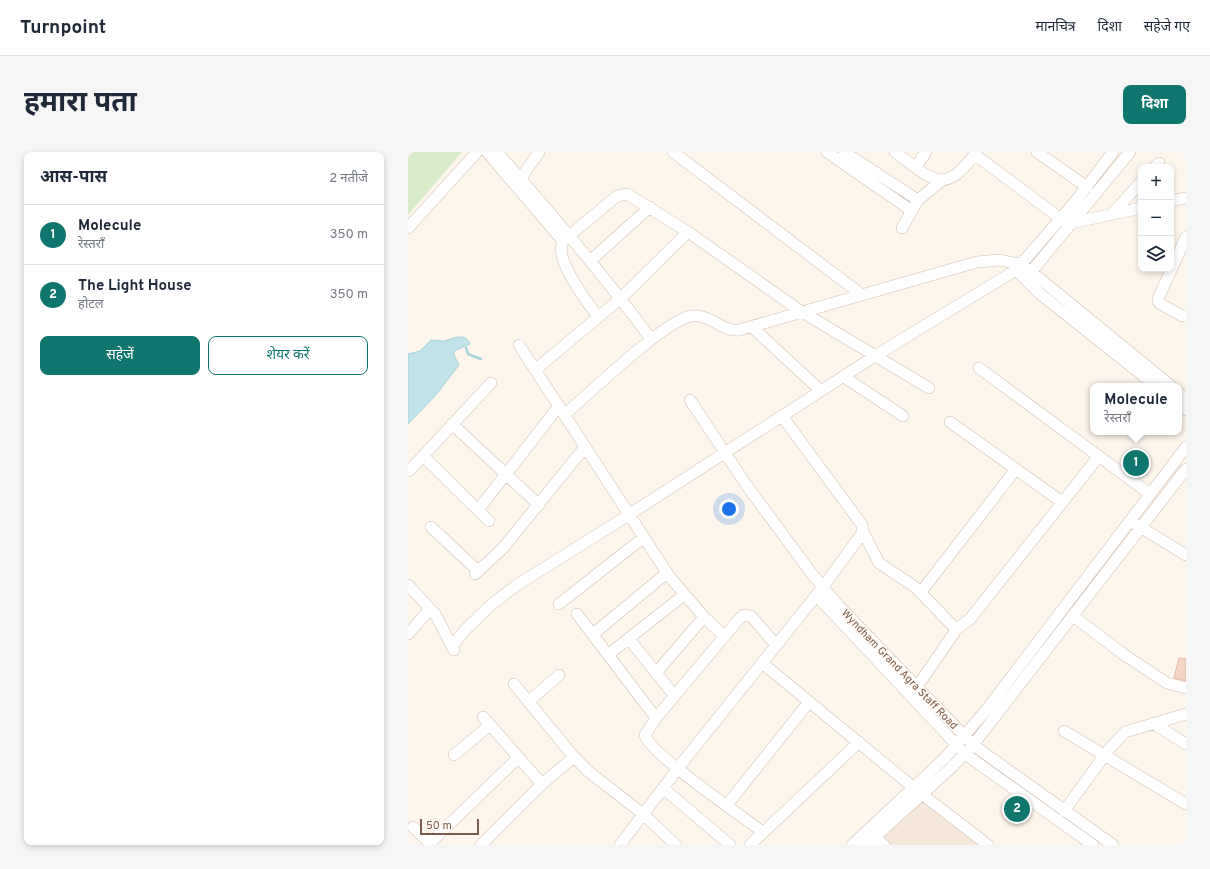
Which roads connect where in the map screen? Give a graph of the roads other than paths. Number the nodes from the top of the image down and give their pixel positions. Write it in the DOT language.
graph roads {
  1 [pos="477,152"];
  2 [pos="487,152"];
  3 [pos="497,152"];
  4 [pos="539,152"];
  5 [pos="673,152"];
  6 [pos="827,152"];
  7 [pos="844,152"];
  8 [pos="896,152"];
  9 [pos="926,152"];
  10 [pos="1036,152"];
  11 [pos="1113,152"];
  12 [pos="975,153"];
  13 [pos="1126,153"];
  14 [pos="916,167"];
  15 [pos="520,178"];
  16 [pos="941,180"];
  17 [pos="1138,185"];
  18 [pos="1087,187"];
  19 [pos="1186,198"];
  20 [pos="918,200"];
  21 [pos="1174,200"];
  22 [pos="650,207"];
  23 [pos="1138,209"];
  24 [pos="912,211"];
  25 [pos="1113,213"];
  26 [pos="1066,221"];
  27 [pos="408,228"];
  28 [pos="902,228"];
  29 [pos="688,232"];
  30 [pos="1186,237"];
  31 [pos="567,238"];
  32 [pos="591,260"];
  33 [pos="1024,272"];
  34 [pos="862,295"];
  35 [pos="621,298"];
  36 [pos="802,312"];
  37 [pos="1186,316"];
  38 [pos="598,317"];
  39 [pos="752,327"];
  40 [pos="651,340"];
  41 [pos="520,345"];
  42 [pos="875,356"];
  43 [pos="979,368"];
  44 [pos="535,370"];
  45 [pos="844,377"];
  46 [pos="491,383"];
  47 [pos="1152,383"];
  48 [pos="1166,383"];
  49 [pos="928,388"];
  50 [pos="821,391"];
  51 [pos="690,400"];
  52 [pos="561,411"];
  53 [pos="782,416"];
  54 [pos="903,416"];
  55 [pos="950,422"];
  56 [pos="452,424"];
  57 [pos="585,447"];
  58 [pos="1186,447"];
  59 [pos="725,454"];
  60 [pos="423,456"];
  61 [pos="1099,456"];
  62 [pos="1016,469"];
  63 [pos="1186,469"];
  64 [pos="409,471"];
  65 [pos="507,474"];
  66 [pos="1150,494"];
  67 [pos="1062,502"];
  68 [pos="540,505"];
  69 [pos="478,510"];
  70 [pos="630,513"];
  71 [pos="489,521"];
  72 [pos="1130,521"];
  73 [pos="432,527"];
  74 [pos="1141,528"];
  75 [pos="863,532"];
  76 [pos="643,538"];
  77 [pos="1186,555"];
  78 [pos="667,573"];
  79 [pos="408,585"];
  80 [pos="820,591"];
  81 [pos="921,592"];
  82 [pos="684,595"];
  83 [pos="559,604"];
  84 [pos="430,609"];
  85 [pos="577,614"];
  86 [pos="1073,616"];
  87 [pos="704,617"];
  88 [pos="955,630"];
  89 [pos="408,634"];
  90 [pos="593,634"];
  91 [pos="724,636"];
  92 [pos="629,639"];
  93 [pos="776,645"];
  94 [pos="609,654"];
  95 [pos="762,663"];
  96 [pos="656,673"];
  97 [pos="559,675"];
  98 [pos="514,684"];
  99 [pos="917,687"];
  100 [pos="1186,688"];
  101 [pos="674,696"];
  102 [pos="528,702"];
  103 [pos="809,702"];
  104 [pos="1186,714"];
  105 [pos="656,718"];
  106 [pos="1153,723"];
  107 [pos="1064,731"];
  108 [pos="964,736"];
  109 [pos="859,742"];
  110 [pos="1186,744"];
  111 [pos="956,745"];
  112 [pos="973,745"];
  113 [pos="965,754"];
  114 [pos="454,755"];
  115 [pos="1105,755"];
  116 [pos="574,757"];
  117 [pos="518,758"];
  118 [pos="678,769"];
  119 [pos="542,784"];
  120 [pos="663,788"];
  121 [pos="918,791"];
  122 [pos="1186,804"];
  123 [pos="727,805"];
  124 [pos="1064,811"];
  125 [pos="643,814"];
  126 [pos="413,827"];
  127 [pos="763,832"];
  128 [pos="870,841"];
  129 [pos="431,844"];
  130 [pos="481,845"];
  131 [pos="620,845"];
  132 [pos="676,845"];
  133 [pos="730,845"];
  134 [pos="750,845"];
  135 [pos="852,845"];
  136 [pos="884,845"];
  137 [pos="988,845"];
  138 [pos="1093,845"];
  139 [pos="1113,845"];
  1 -- 27 [label="street"];
  2 -- 31 [label="street"];
  3 -- 15 [label="street"];
  4 -- 15 [label="street"];
  5 -- 34 [label="street"];
  6 -- 24 [label="street"];
  7 -- 20 [label="street"];
  8 -- 14 [label="street"];
  9 -- 14 [label="street"];
  10 -- 18 [label="street"];
  11 -- 18 [label="street"];
  12 -- 16 [label="street"];
  12 -- 26 [label="street"];
  13 -- 26 [label="street"];
  14 -- 16 [label="street"];
  15 -- 31 [label="street"];
  16 -- 20 [label="street"];
  17 -- 25 [label="street"];
  18 -- 26 [label="street"];
  19 -- 21 [label="street"];
  20 -- 24 [label="street"];
  22 -- 29 [label="street"];
  22 -- 31 [label="street"];
  22 -- 32 [label="street"];
  23 -- 25 [label="street"];
  24 -- 28 [label="street"];
  25 -- 26 [label="street"];
  26 -- 33 [label="street"];
  29 -- 35 [label="street"];
  29 -- 36 [label="street"];
  30 -- 37 [label="street"];
  31 -- 32 [label="street"];
  31 -- 38 [label="street"];
  32 -- 35 [label="street"];
  33 -- 34 [label="street"];
  33 -- 42 [label="street"];
  33 -- 47 [label="street"];
  33 -- 48 [label="street"];
  34 -- 36 [label="street"];
  35 -- 38 [label="street"];
  35 -- 40 [label="street"];
  36 -- 39 [label="street"];
  36 -- 42 [label="street"];
  38 -- 44 [label="street"];
  39 -- 40 [label="street"];
  39 -- 50 [label="street"];
  40 -- 52 [label="street"];
  41 -- 44 [label="street"];
  42 -- 45 [label="street"];
  42 -- 49 [label="street"];
  43 -- 61 [label="street"];
  44 -- 52 [label="street"];
  45 -- 50 [label="street"];
  45 -- 54 [label="street"];
  46 -- 56 [label="street"];
  50 -- 53 [label="street"];
  51 -- 59 [label="street, Wyndham Grand Agra Staff Road"];
  52 -- 57 [label="street"];
  52 -- 65 [label="street"];
  53 -- 59 [label="street"];
  53 -- 75 [label="street"];
  55 -- 62 [label="street"];
  56 -- 60 [label="street"];
  56 -- 65 [label="street"];
  57 -- 68 [label="street"];
  57 -- 70 [label="street"];
  58 -- 66 [label="street"];
  59 -- 70 [label="street"];
  59 -- 80 [label="street, Wyndham Grand Agra Staff Road"];
  60 -- 64 [label="street"];
  60 -- 69 [label="street"];
  61 -- 66 [label="street"];
  61 -- 67 [label="street"];
  62 -- 67 [label="street"];
  62 -- 81 [label="street"];
  63 -- 74 [label="street"];
  65 -- 68 [label="street"];
  65 -- 69 [label="street"];
  66 -- 72 [label="street"];
  67 -- 88 [label="street"];
  68 -- 73 [label="street"];
  69 -- 71 [label="street"];
  70 -- 76 [label="street"];
  70 -- 84 [label="street"];
  72 -- 74 [label="street"];
  72 -- 108 [label="street"];
  74 -- 77 [label="street"];
  74 -- 86 [label="street"];
  75 -- 80 [label="street"];
  75 -- 81 [label="street"];
  76 -- 78 [label="street"];
  76 -- 83 [label="street"];
  78 -- 82 [label="street"];
  78 -- 90 [label="street"];
  79 -- 84 [label="street"];
  80 -- 93 [label="street"];
  80 -- 99 [label="street, Wyndham Grand Agra Staff Road"];
  80 -- 111 [label="street"];
  81 -- 88 [label="street"];
  82 -- 87 [label="street"];
  82 -- 92 [label="street"];
  84 -- 89 [label="street"];
  85 -- 90 [label="street"];
  86 -- 100 [label="street"];
  86 -- 112 [label="street"];
  87 -- 91 [label="street"];
  87 -- 96 [label="street"];
  88 -- 99 [label="street"];
  90 -- 94 [label="street"];
  91 -- 93 [label="street"];
  91 -- 101 [label="street"];
  92 -- 94 [label="street"];
  92 -- 96 [label="street"];
  93 -- 95 [label="street"];
  94 -- 105 [label="street"];
  95 -- 103 [label="street"];
  95 -- 118 [label="street"];
  96 -- 101 [label="street"];
  97 -- 102 [label="street"];
  98 -- 102 [label="street"];
  99 -- 108 [label="street, Wyndham Grand Agra Staff Road"];
  101 -- 105 [label="street"];
  102 -- 116 [label="street"];
  103 -- 109 [label="street"];
  103 -- 123 [label="street"];
  104 -- 106 [label="street"];
  105 -- 118 [label="street"];
  106 -- 110 [label="street"];
  106 -- 115 [label="street"];
  107 -- 115 [label="street"];
  108 -- 111 [label="street"];
  108 -- 112 [label="street, Wyndham Grand Agra Staff Road"];
  109 -- 121 [label="street"];
  109 -- 127 [label="street"];
  111 -- 113 [label="street"];
  111 -- 121 [label="street"];
  112 -- 113 [label="street"];
  112 -- 124 [label="street, Wyndham Grand Agra Staff Road"];
  113 -- 121 [label="street"];
  113 -- 138 [label="street"];
  114 -- 117 [label="street"];
  115 -- 122 [label="street"];
  115 -- 124 [label="street"];
  116 -- 119 [label="street"];
  116 -- 125 [label="street"];
  117 -- 119 [label="street"];
  117 -- 129 [label="street"];
  118 -- 120 [label="street"];
  118 -- 123 [label="street"];
  119 -- 130 [label="street"];
  120 -- 125 [label="street"];
  120 -- 133 [label="street"];
  121 -- 128 [label="street"];
  121 -- 135 [label="street"];
  121 -- 137 [label="street"];
  123 -- 127 [label="street"];
  124 -- 139 [label="street, Wyndham Grand Agra Staff Road"];
  125 -- 131 [label="street"];
  125 -- 132 [label="street"];
  126 -- 129 [label="street"];
  127 -- 134 [label="street"];
  128 -- 136 [label="street"];
}
